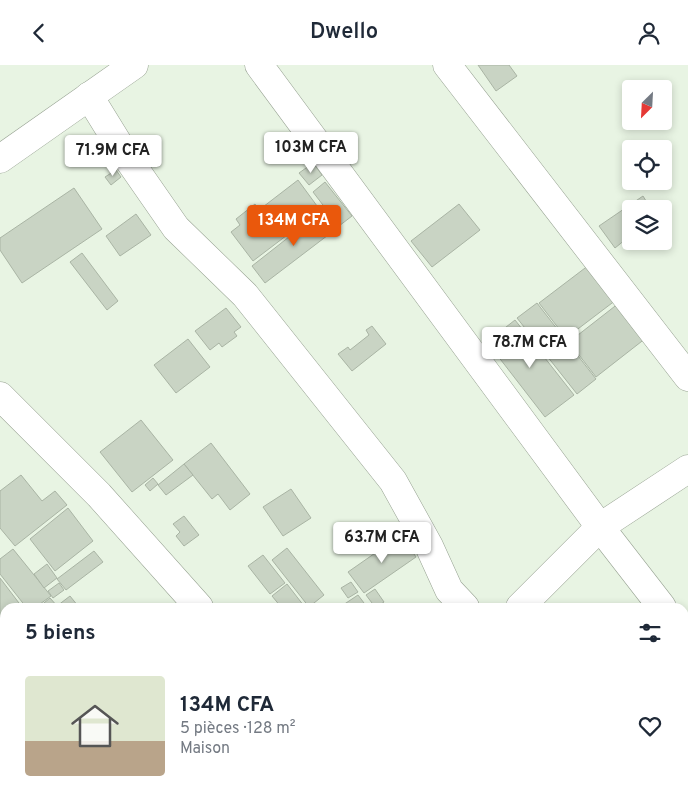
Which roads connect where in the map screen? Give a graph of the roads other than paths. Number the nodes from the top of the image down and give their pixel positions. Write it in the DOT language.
graph roads {
  1 [pos="133,65"];
  2 [pos="259,65"];
  3 [pos="448,65"];
  4 [pos="89,96"];
  5 [pos="0,159"];
  6 [pos="688,377"];
  7 [pos="0,396"];
  8 [pos="688,469"];
  9 [pos="600,527"];
  10 [pos="195,603"];
  11 [pos="461,603"];
  12 [pos="524,603"];
  13 [pos="659,603"];
  1 -- 4 [label="street"];
  2 -- 9 [label="street"];
  3 -- 6 [label="street"];
  4 -- 5 [label="street"];
  4 -- 11 [label="street"];
  7 -- 10 [label="street"];
  8 -- 9 [label="street"];
  9 -- 12 [label="street"];
  9 -- 13 [label="street"];
}
